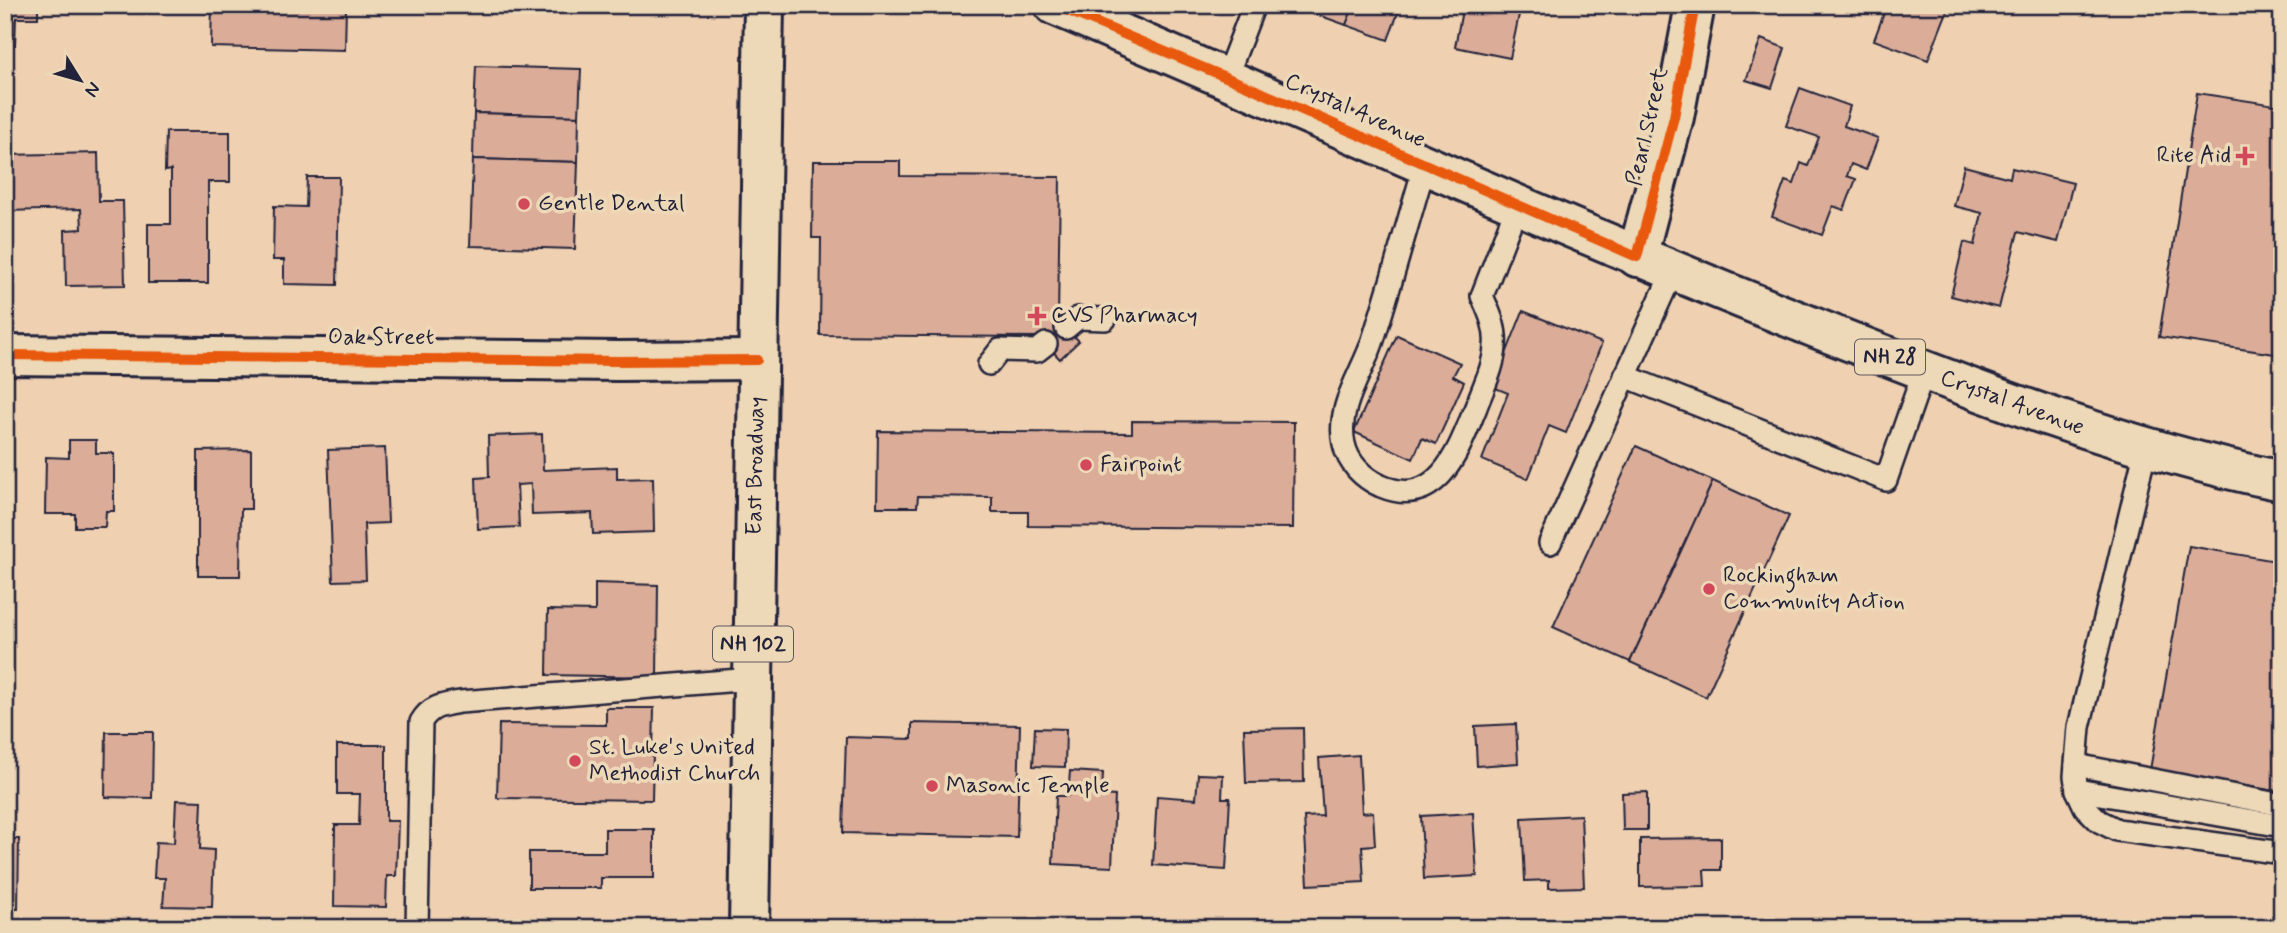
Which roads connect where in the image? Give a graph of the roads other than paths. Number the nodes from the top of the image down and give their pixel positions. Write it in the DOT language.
graph roads {
  1 [pos="764,5"];
  2 [pos="1054,5"];
  3 [pos="1254,5"];
  4 [pos="1695,5"];
  5 [pos="1226,78"];
  6 [pos="1425,165"];
  7 [pos="1517,206"];
  8 [pos="1637,257"];
  9 [pos="1673,271"];
  10 [pos="1105,319"];
  11 [pos="1066,328"];
  12 [pos="1046,344"];
  13 [pos="5,355"];
  14 [pos="757,360"];
  15 [pos="989,364"];
  16 [pos="1924,371"];
  17 [pos="1625,376"];
  18 [pos="2146,448"];
  19 [pos="2282,481"];
  20 [pos="1550,542"];
  21 [pos="752,679"];
  22 [pos="2077,765"];
  23 [pos="2077,790"];
  24 [pos="2282,805"];
  25 [pos="2282,826"];
  26 [pos="2282,853"];
  27 [pos="417,928"];
  28 [pos="749,928"];
  1 -- 14 [label="main road, East Broadway / NH 102"];
  2 -- 5 [label="main road, Crystal Avenue / NH 28"];
  3 -- 5 [label="lane"];
  4 -- 8 [label="main road, Pearl Street"];
  5 -- 6 [label="main road, Crystal Avenue / NH 28"];
  6 -- 7 [label="main road, Crystal Avenue / NH 28"];
  6 -- 7 [label="lane"];
  7 -- 8 [label="main road, Crystal Avenue / NH 28"];
  8 -- 9 [label="main road, Crystal Avenue / NH 28"];
  9 -- 16 [label="main road, Crystal Avenue / NH 28"];
  9 -- 17 [label="lane"];
  10 -- 11 [label="lane"];
  12 -- 15 [label="lane"];
  13 -- 14 [label="main road, Oak Street"];
  14 -- 21 [label="main road, East Broadway / NH 102"];
  16 -- 17 [label="lane"];
  16 -- 18 [label="main road, Crystal Avenue / NH 28"];
  17 -- 20 [label="lane"];
  18 -- 19 [label="main road, Crystal Avenue / NH 28"];
  18 -- 22 [label="lane"];
  21 -- 27 [label="lane"];
  21 -- 28 [label="main road, East Broadway / NH 102"];
  22 -- 23 [label="lane"];
  22 -- 24 [label="lane"];
  23 -- 25 [label="lane"];
  23 -- 26 [label="lane"];
}
